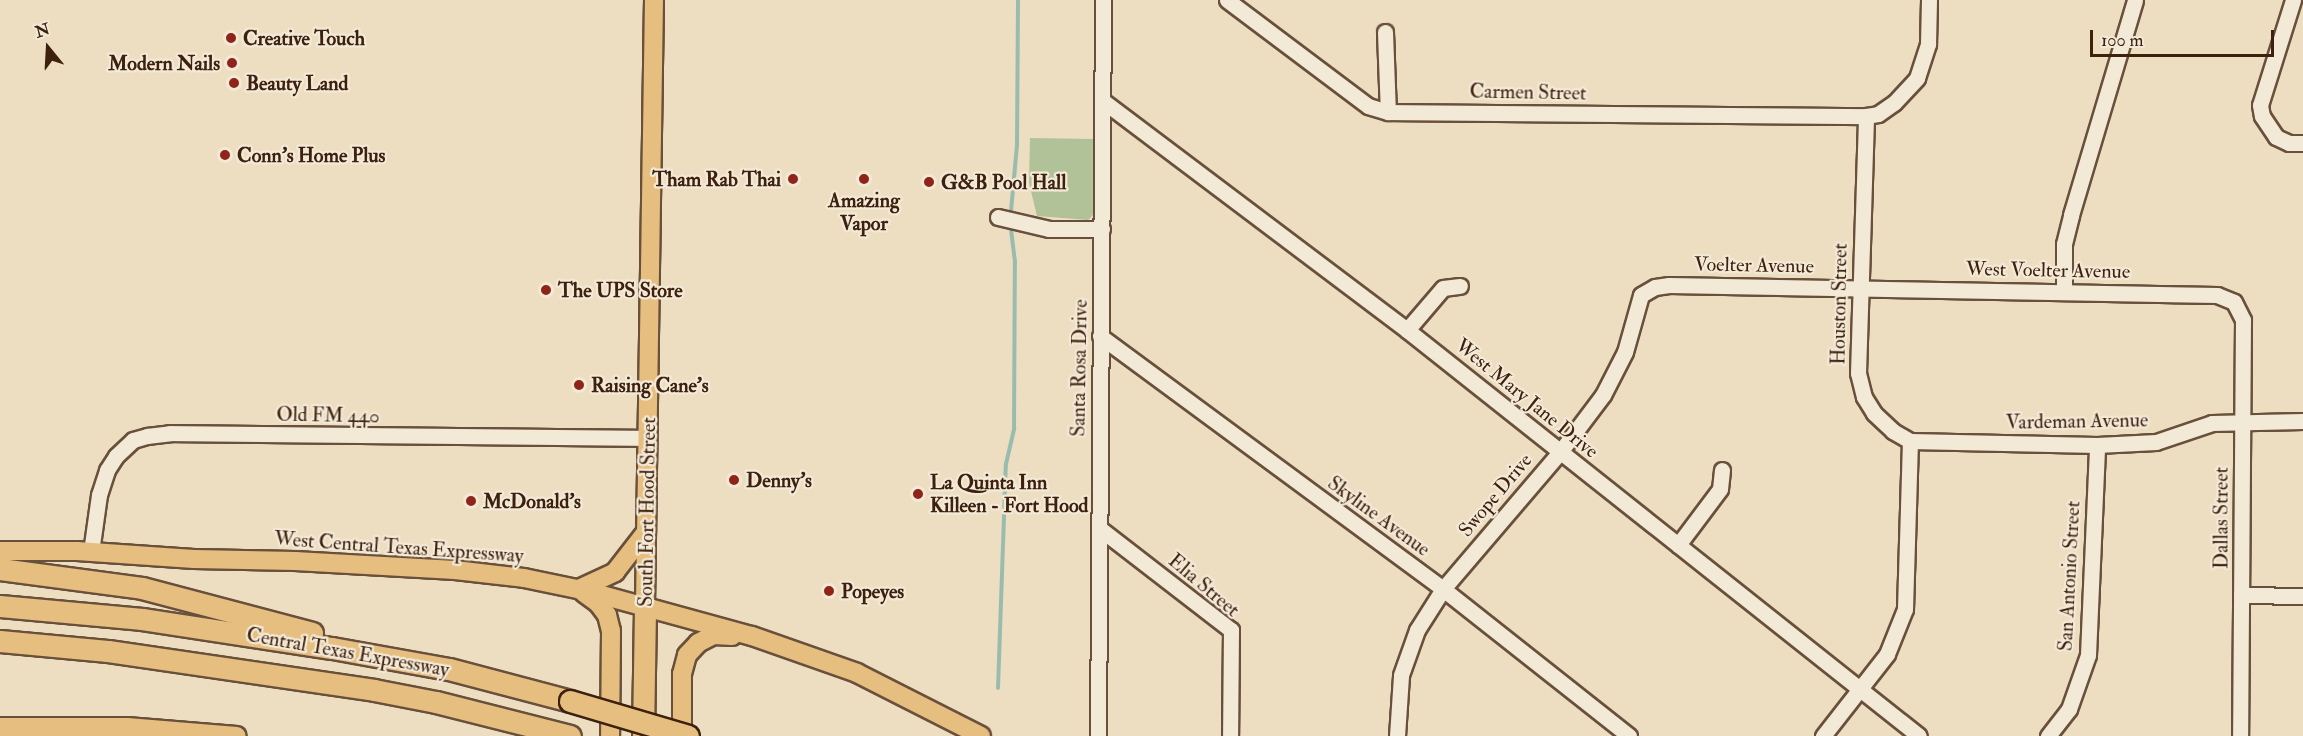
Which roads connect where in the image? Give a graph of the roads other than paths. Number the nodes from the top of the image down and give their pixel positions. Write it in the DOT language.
graph roads {
  1 [pos="654,0"];
  2 [pos="1103,0"];
  3 [pos="1227,0"];
  4 [pos="1929,0"];
  5 [pos="2134,0"];
  6 [pos="2293,0"];
  7 [pos="1385,32"];
  8 [pos="1103,100"];
  9 [pos="1388,112"];
  10 [pos="1866,116"];
  11 [pos="2303,143"];
  12 [pos="998,217"];
  13 [pos="1102,229"];
  14 [pos="1460,286"];
  15 [pos="1860,287"];
  16 [pos="1649,290"];
  17 [pos="2064,291"];
  18 [pos="2234,302"];
  19 [pos="1407,330"];
  20 [pos="1100,336"];
  21 [pos="2242,420"];
  22 [pos="2303,421"];
  23 [pos="648,438"];
  24 [pos="1910,441"];
  25 [pos="2097,445"];
  26 [pos="1560,452"];
  27 [pos="1722,470"];
  28 [pos="1099,528"];
  29 [pos="646,532"];
  30 [pos="1678,545"];
  31 [pos="0,551"];
  32 [pos="91,552"];
  33 [pos="0,569"];
  34 [pos="579,589"];
  35 [pos="1443,589"];
  36 [pos="2241,595"];
  37 [pos="2303,596"];
  38 [pos="0,606"];
  39 [pos="645,606"];
  40 [pos="752,636"];
  41 [pos="4,643"];
  42 [pos="449,669"];
  43 [pos="1860,689"];
  44 [pos="0,727"];
  45 [pos="85,731"];
  46 [pos="237,736"];
  47 [pos="570,736"];
  48 [pos="610,736"];
  49 [pos="643,736"];
  50 [pos="682,736"];
  51 [pos="688,736"];
  52 [pos="981,736"];
  53 [pos="1098,736"];
  54 [pos="1230,736"];
  55 [pos="1397,736"];
  56 [pos="1629,736"];
  57 [pos="1823,736"];
  58 [pos="1919,736"];
  59 [pos="2048,736"];
  60 [pos="2240,736"];
  1 -- 23 [label="main road, South Fort Hood Street"];
  2 -- 8 [label="street, Santa Rosa Drive"];
  3 -- 9 [label="street, Carmen Street"];
  4 -- 10 [label="street"];
  5 -- 17 [label="street"];
  6 -- 11 [label="street"];
  7 -- 9 [label="street"];
  8 -- 13 [label="street, Santa Rosa Drive"];
  8 -- 19 [label="street, West Mary Jane Drive"];
  9 -- 10 [label="street, Carmen Street"];
  10 -- 15 [label="street, Houston Street"];
  12 -- 13 [label="street"];
  13 -- 20 [label="street, Santa Rosa Drive"];
  14 -- 19 [label="street"];
  15 -- 16 [label="street, Voelter Avenue"];
  15 -- 17 [label="street, West Voelter Avenue"];
  15 -- 24 [label="street, Houston Street"];
  16 -- 26 [label="street, Swope Drive"];
  17 -- 18 [label="street, West Voelter Avenue"];
  18 -- 21 [label="street, Dallas Street"];
  19 -- 26 [label="street, West Mary Jane Drive"];
  20 -- 28 [label="street, Santa Rosa Drive"];
  20 -- 35 [label="street, Skyline Avenue"];
  21 -- 22 [label="street, Vardeman Avenue"];
  21 -- 25 [label="street, Vardeman Avenue"];
  21 -- 36 [label="street, Dallas Street"];
  23 -- 29 [label="main road, South Fort Hood Street"];
  23 -- 32 [label="street, Old FM 440"];
  24 -- 25 [label="street, Vardeman Avenue"];
  24 -- 43 [label="street"];
  25 -- 59 [label="street, San Antonio Street"];
  26 -- 30 [label="street, West Mary Jane Drive"];
  26 -- 35 [label="street, Swope Drive"];
  27 -- 30 [label="street"];
  28 -- 53 [label="street, Santa Rosa Drive"];
  28 -- 54 [label="street, Elia Street"];
  29 -- 34 [label="main road"];
  29 -- 39 [label="main road, South Fort Hood Street"];
  30 -- 43 [label="street, West Mary Jane Drive"];
  31 -- 32 [label="main road, West Central Texas Expressway"];
  32 -- 34 [label="main road, West Central Texas Expressway"];
  33 -- 42 [label="highway"];
  34 -- 39 [label="main road, West Central Texas Expressway"];
  34 -- 48 [label="main road"];
  35 -- 55 [label="street, Swope Drive"];
  35 -- 56 [label="street, Skyline Avenue"];
  36 -- 37 [label="street"];
  36 -- 60 [label="street, Dallas Street"];
  38 -- 42 [label="highway, Central Texas Expressway"];
  39 -- 40 [label="main road, West Central Texas Expressway"];
  39 -- 49 [label="highway, South Fort Hood Street"];
  40 -- 50 [label="main road"];
  40 -- 52 [label="main road, West Central Texas Expressway"];
  41 -- 47 [label="highway, Central Texas Expressway"];
  42 -- 51 [label="highway, Central Texas Expressway, bridge"];
  43 -- 57 [label="street"];
  43 -- 58 [label="street, West Mary Jane Drive"];
  44 -- 45 [label="main road"];
  45 -- 46 [label="main road"];
}
